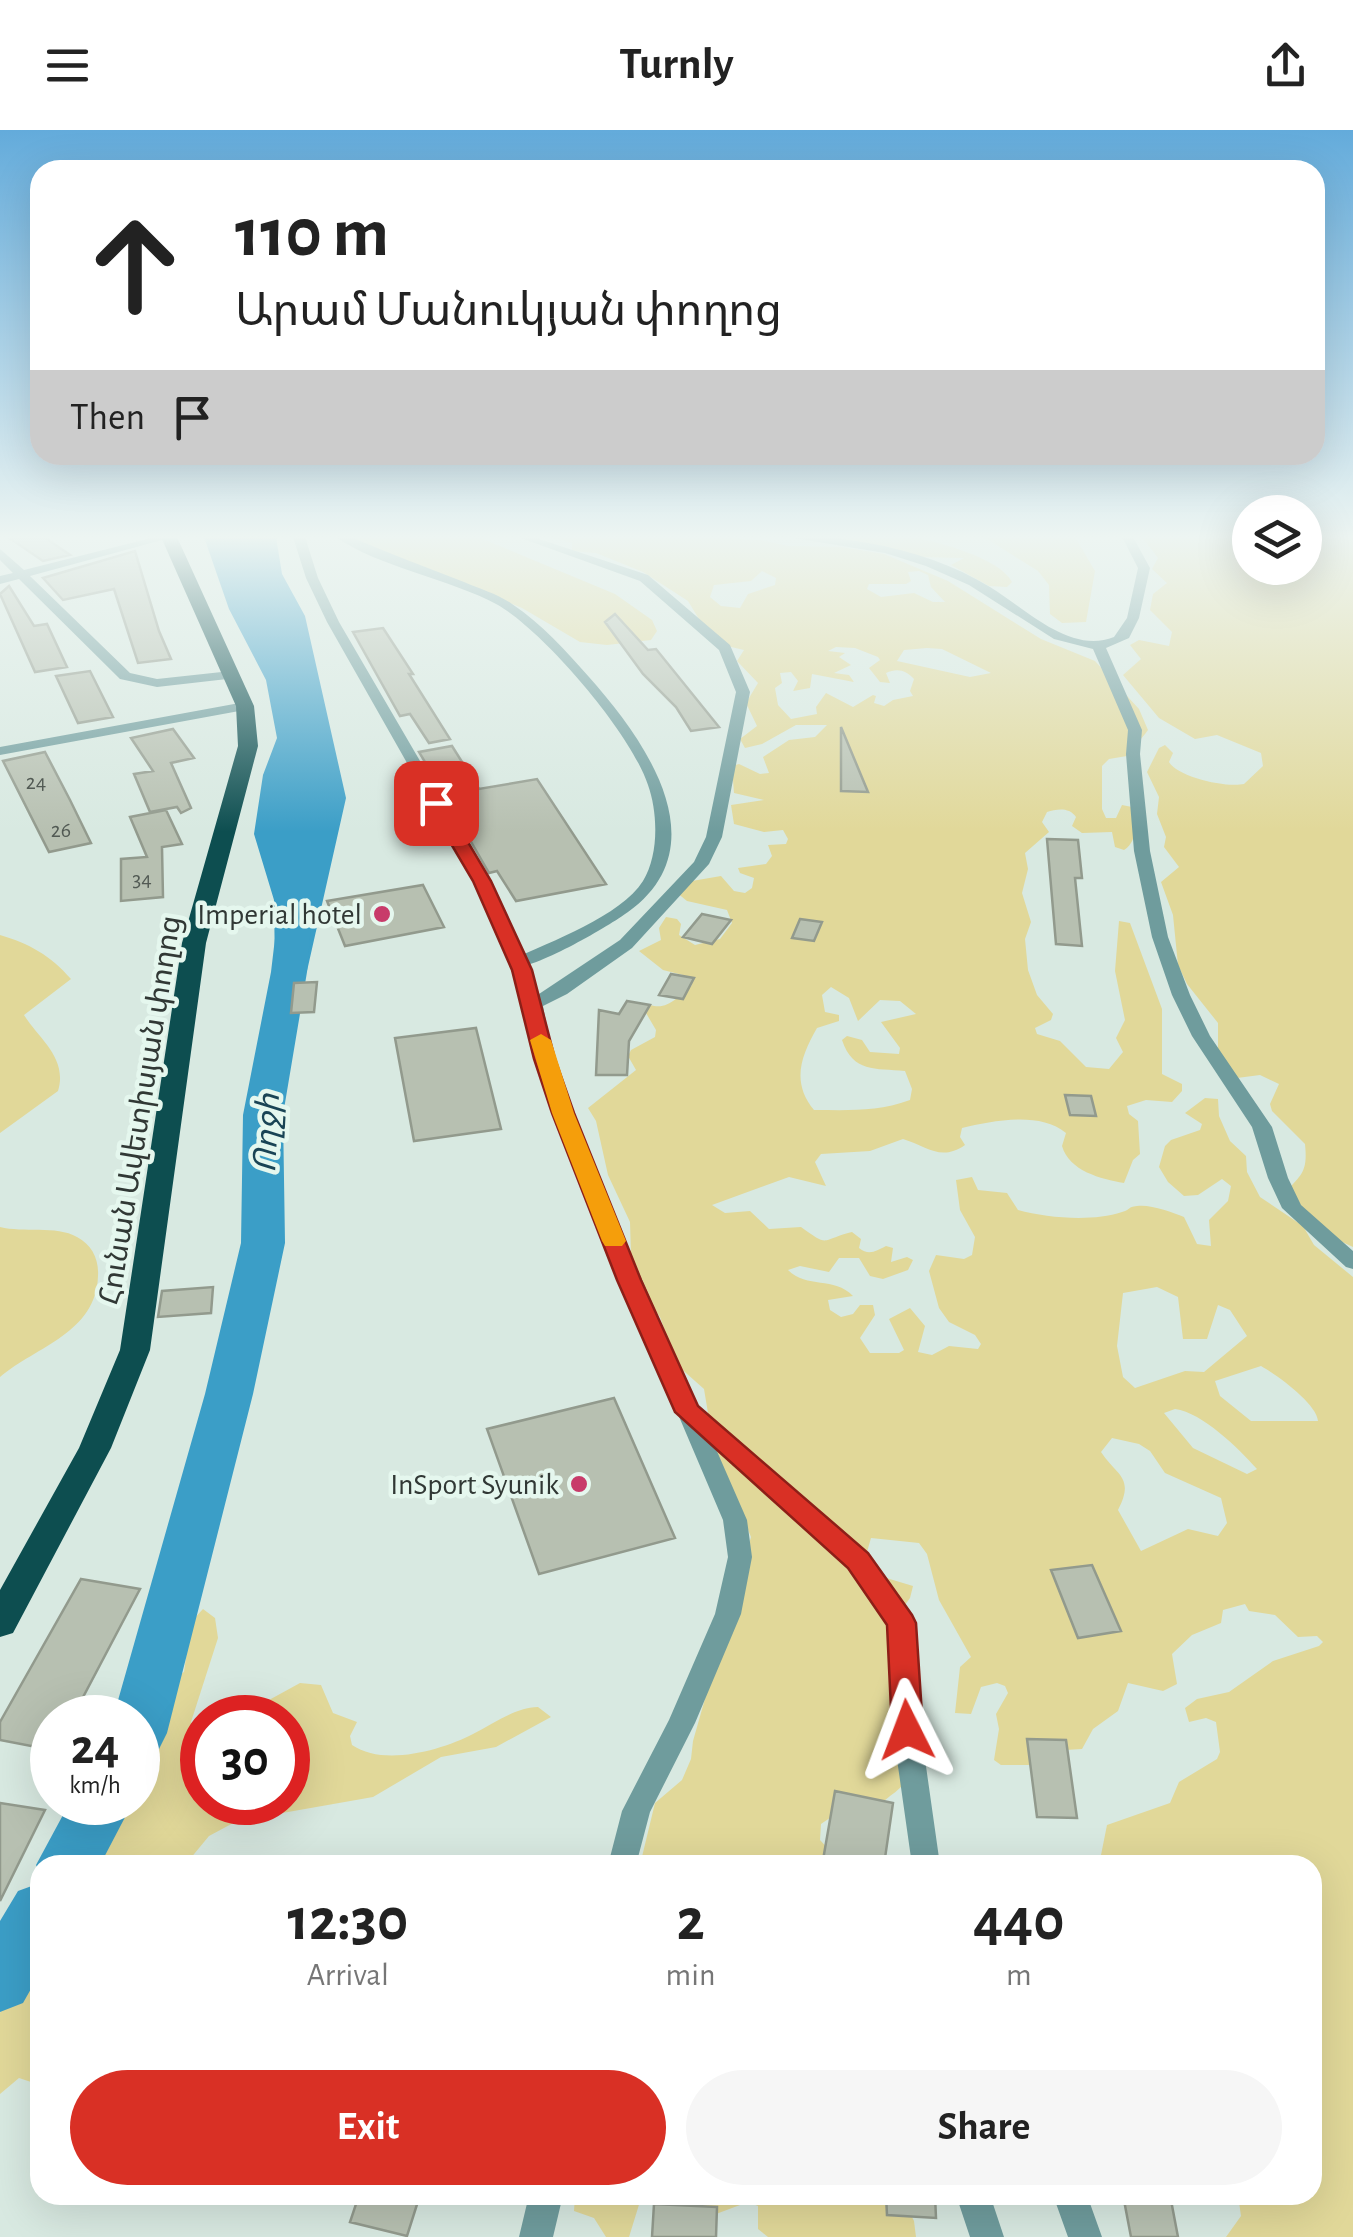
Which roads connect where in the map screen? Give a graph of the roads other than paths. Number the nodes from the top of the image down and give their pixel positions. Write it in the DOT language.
graph roads {
  1 [pos="83,635"];
  2 [pos="213,635"];
  3 [pos="340,635"];
  4 [pos="543,635"];
  5 [pos="710,635"];
  6 [pos="1058,635"];
  7 [pos="1122,635"];
  8 [pos="1098,645"];
  9 [pos="231,675"];
  10 [pos="245,706"];
  11 [pos="0,751"];
  12 [pos="519,963"];
  13 [pos="534,1004"];
  14 [pos="1353,1262"];
  15 [pos="688,1412"];
  16 [pos="0,1624"];
  17 [pos="625,1855"];
  18 [pos="925,1855"];
  19 [pos="544,2205"];
  20 [pos="976,2205"];
  21 [pos="1074,2205"];
  22 [pos="536,2237"];
  23 [pos="987,2237"];
  24 [pos="1085,2237"];
  1 -- 9 [label="street"];
  2 -- 9 [label="highway, Հունան Ավետիսյան փողոց"];
  3 -- 12 [label="street"];
  4 -- 12 [label="street"];
  5 -- 13 [label="street"];
  6 -- 8 [label="street"];
  7 -- 8 [label="street"];
  8 -- 14 [label="street"];
  9 -- 10 [label="highway, Հունան Ավետիսյան փողոց"];
  10 -- 11 [label="street"];
  10 -- 16 [label="highway, Հունան Ավետիսյան փողոց"];
  12 -- 13 [label="street"];
  13 -- 15 [label="street"];
  15 -- 17 [label="street"];
  15 -- 18 [label="street"];
  19 -- 22 [label="street"];
  20 -- 23 [label="street"];
  21 -- 24 [label="street"];
}
